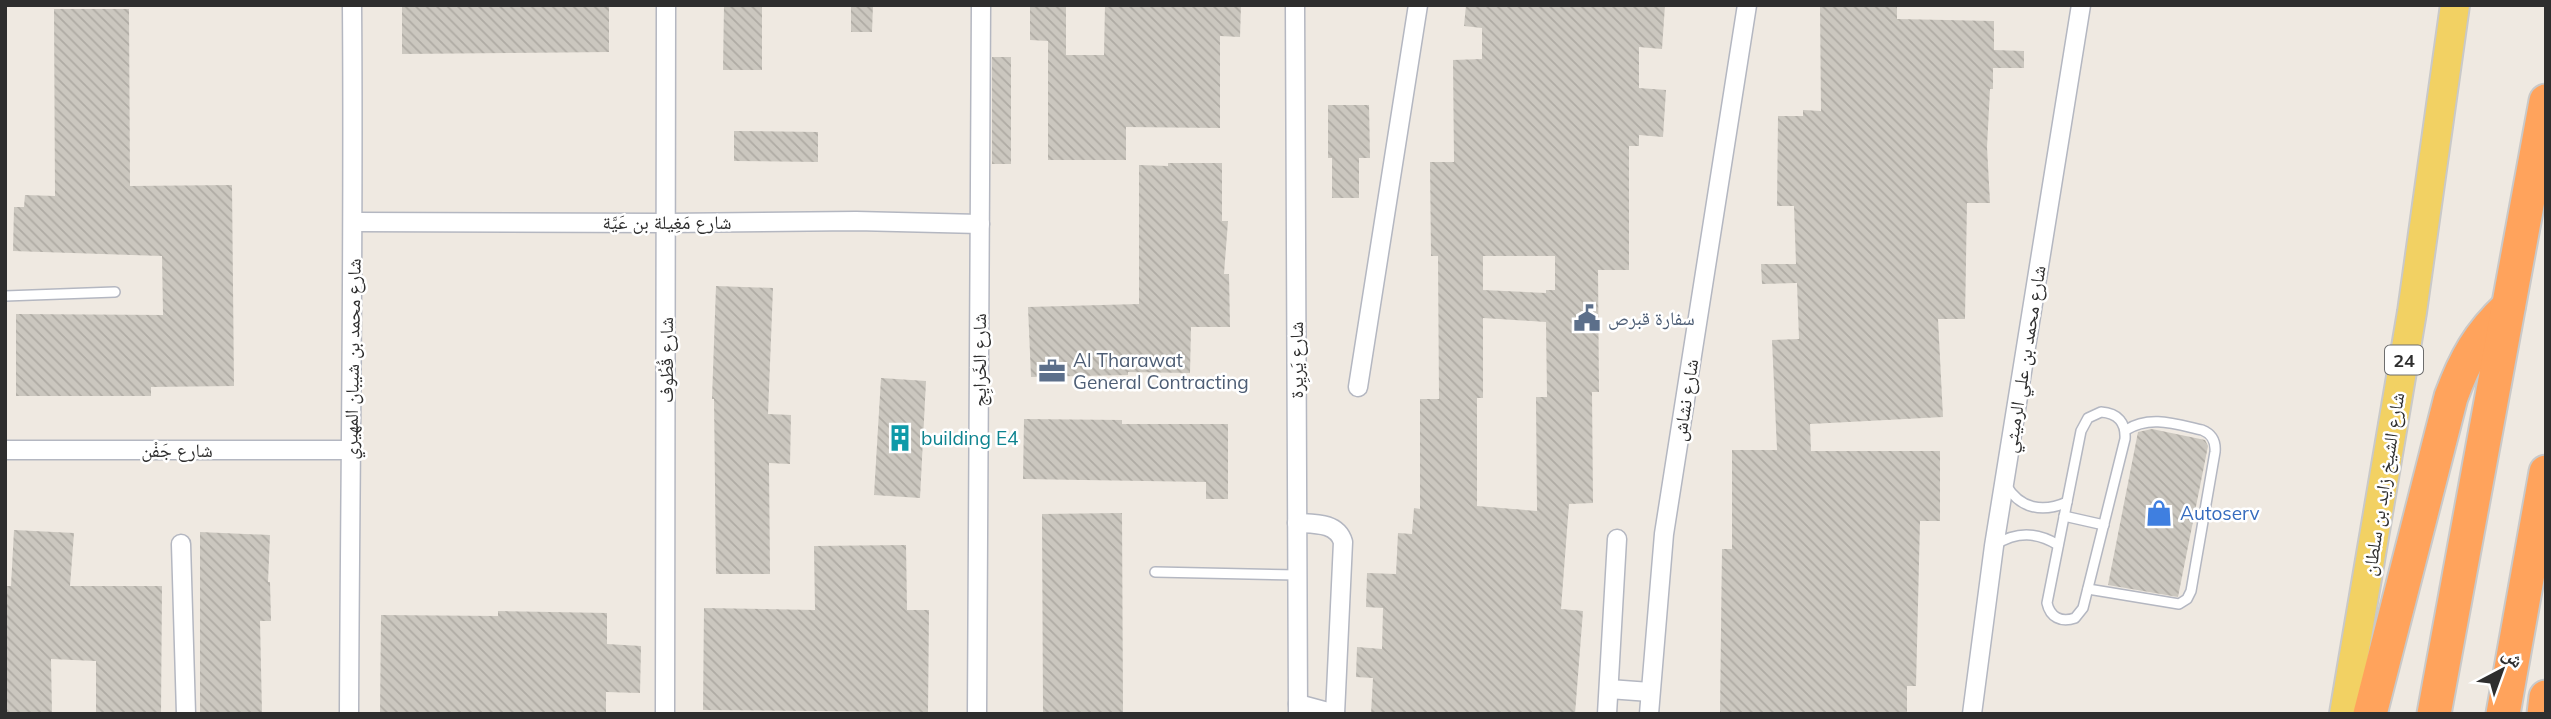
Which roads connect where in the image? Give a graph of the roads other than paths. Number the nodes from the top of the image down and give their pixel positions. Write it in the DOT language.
graph roads {
  1 [pos="352,5"];
  2 [pos="666,5"];
  3 [pos="981,5"];
  4 [pos="1295,5"];
  5 [pos="1418,5"];
  6 [pos="1747,5"];
  7 [pos="2081,5"];
  8 [pos="2455,5"];
  9 [pos="2546,101"];
  10 [pos="354,222"];
  11 [pos="666,223"];
  12 [pos="980,224"];
  13 [pos="115,292"];
  14 [pos="5,296"];
  15 [pos="2508,306"];
  16 [pos="1358,387"];
  17 [pos="2126,430"];
  18 [pos="5,450"];
  19 [pos="350,450"];
  20 [pos="2004,482"];
  21 [pos="2545,483"];
  22 [pos="2067,502"];
  23 [pos="2064,516"];
  24 [pos="1297,523"];
  25 [pos="2104,525"];
  26 [pos="1617,539"];
  27 [pos="181,544"];
  28 [pos="2058,545"];
  29 [pos="1994,546"];
  30 [pos="1154,572"];
  31 [pos="1297,575"];
  32 [pos="2088,589"];
  33 [pos="1609,689"];
  34 [pos="1650,692"];
  35 [pos="2546,697"];
  36 [pos="1298,709"];
  37 [pos="186,714"];
  38 [pos="349,714"];
  39 [pos="665,714"];
  40 [pos="977,714"];
  41 [pos="1335,714"];
  42 [pos="1607,714"];
  43 [pos="1649,714"];
  44 [pos="1972,714"];
  45 [pos="2344,714"];
  46 [pos="2370,714"];
  47 [pos="2434,714"];
  48 [pos="2503,714"];
  49 [pos="2544,714"];
  1 -- 10 [label="street, شارع محمد بن شيبان المهيري"];
  2 -- 11 [label="street, شارع قُطُوف"];
  3 -- 12 [label="street, شارع الخَرايِج"];
  4 -- 24 [label="street, شارع يَريِرة"];
  5 -- 16 [label="street"];
  6 -- 34 [label="street, شارع نشاش"];
  7 -- 20 [label="street, شارع محمد بن علي الرميثي"];
  8 -- 45 [label="main road, شارع الشيخ زايد بن سلطان / 24"];
  9 -- 15 [label="highway"];
  10 -- 11 [label="street, شارع مَغِيلة بن عَيَّة"];
  10 -- 19 [label="street, شارع محمد بن شيبان المهيري"];
  11 -- 12 [label="street, شارع مَغِيلة بن عَيَّة"];
  11 -- 39 [label="street, شارع قُطُوف"];
  12 -- 40 [label="street, شارع الخَرايِج"];
  13 -- 14 [label="lane"];
  15 -- 46 [label="highway"];
  15 -- 47 [label="highway"];
  17 -- 22 [label="lane"];
  17 -- 25 [label="lane"];
  17 -- 32 [label="lane"];
  18 -- 19 [label="street, شارع جَفْن"];
  19 -- 38 [label="street, شارع محمد بن شيبان المهيري"];
  20 -- 22 [label="lane"];
  20 -- 29 [label="street, شارع محمد بن علي الرميثي"];
  21 -- 48 [label="highway"];
  22 -- 23 [label="lane"];
  23 -- 25 [label="lane"];
  23 -- 28 [label="lane"];
  24 -- 31 [label="street, شارع يَريِرة"];
  24 -- 41 [label="street"];
  25 -- 32 [label="lane"];
  26 -- 33 [label="street"];
  27 -- 37 [label="street"];
  28 -- 29 [label="lane"];
  28 -- 32 [label="lane"];
  29 -- 44 [label="street, شارع محمد بن علي الرميثي"];
  30 -- 31 [label="lane"];
  31 -- 36 [label="street, شارع يَريِرة"];
  33 -- 34 [label="street"];
  33 -- 42 [label="street"];
  34 -- 43 [label="street, شارع نشاش"];
  35 -- 49 [label="highway"];
  36 -- 41 [label="street"];
}
